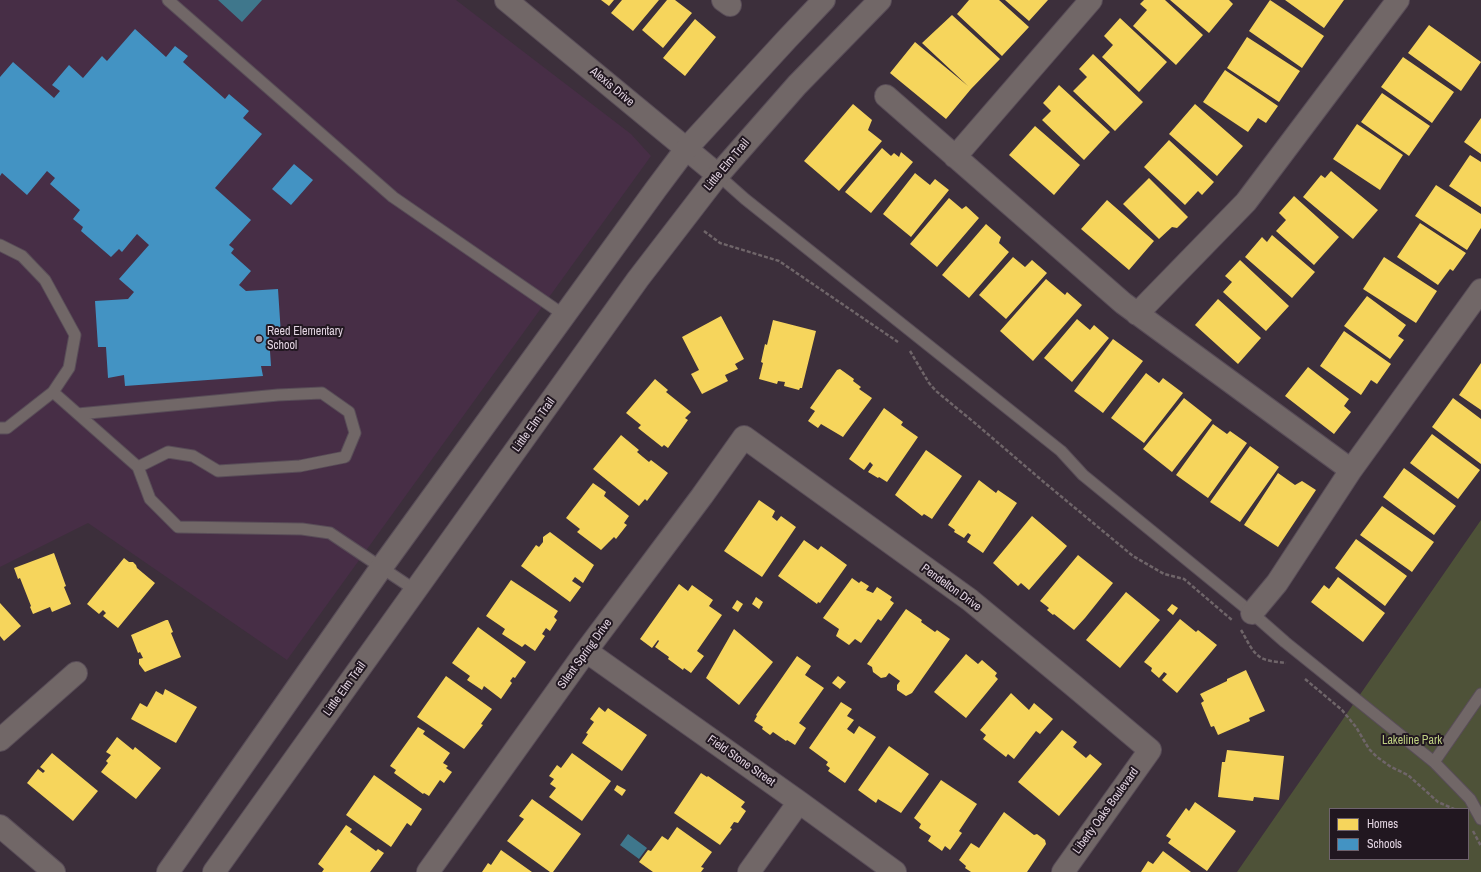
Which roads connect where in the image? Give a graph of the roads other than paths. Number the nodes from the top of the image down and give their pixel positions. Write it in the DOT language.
graph roads {
  1 [pos="168,0"];
  2 [pos="506,0"];
  3 [pos="824,0"];
  4 [pos="880,0"];
  5 [pos="1091,0"];
  6 [pos="1398,0"];
  7 [pos="886,96"];
  8 [pos="686,149"];
  9 [pos="955,157"];
  10 [pos="718,175"];
  11 [pos="0,245"];
  12 [pos="1481,290"];
  13 [pos="1137,314"];
  14 [pos="564,315"];
  15 [pos="53,392"];
  16 [pos="78,414"];
  17 [pos="0,428"];
  18 [pos="744,438"];
  19 [pos="138,467"];
  20 [pos="1351,470"];
  21 [pos="381,568"];
  22 [pos="415,590"];
  23 [pos="1243,622"];
  24 [pos="586,651"];
  25 [pos="76,673"];
  26 [pos="1481,694"];
  27 [pos="0,740"];
  28 [pos="1150,750"];
  29 [pos="1434,762"];
  30 [pos="799,802"];
  31 [pos="1481,819"];
  32 [pos="0,826"];
  33 [pos="54,872"];
  34 [pos="168,872"];
  35 [pos="214,872"];
  36 [pos="428,872"];
  37 [pos="749,872"];
  38 [pos="895,872"];
  39 [pos="1062,872"];
  1 -- 14 [label="lane"];
  2 -- 8 [label="street, Alexis Drive"];
  3 -- 8 [label="street"];
  4 -- 10 [label="street, Little Elm Trail"];
  5 -- 9 [label="street"];
  6 -- 13 [label="street"];
  7 -- 9 [label="street"];
  8 -- 10 [label="street, Alexis Drive"];
  8 -- 14 [label="street"];
  9 -- 13 [label="street"];
  10 -- 22 [label="street, Little Elm Trail"];
  10 -- 23 [label="lane"];
  11 -- 15 [label="lane"];
  12 -- 20 [label="street"];
  13 -- 20 [label="street"];
  14 -- 21 [label="street"];
  15 -- 16 [label="lane"];
  15 -- 17 [label="lane"];
  16 -- 19 [label="lane"];
  16 -- 19 [label="lane"];
  18 -- 24 [label="street, Silent Spring Drive"];
  18 -- 28 [label="street, Pendelton Drive"];
  19 -- 21 [label="lane"];
  20 -- 23 [label="street"];
  21 -- 22 [label="lane"];
  21 -- 34 [label="street"];
  22 -- 35 [label="street, Little Elm Trail"];
  23 -- 29 [label="lane"];
  24 -- 30 [label="street, Field Stone Street"];
  24 -- 36 [label="street, Silent Spring Drive"];
  25 -- 27 [label="street"];
  26 -- 29 [label="lane"];
  28 -- 39 [label="street, Liberty Oaks Boulevard"];
  29 -- 31 [label="lane"];
  30 -- 37 [label="street"];
  30 -- 38 [label="street, Field Stone Street"];
  32 -- 33 [label="street"];
}
